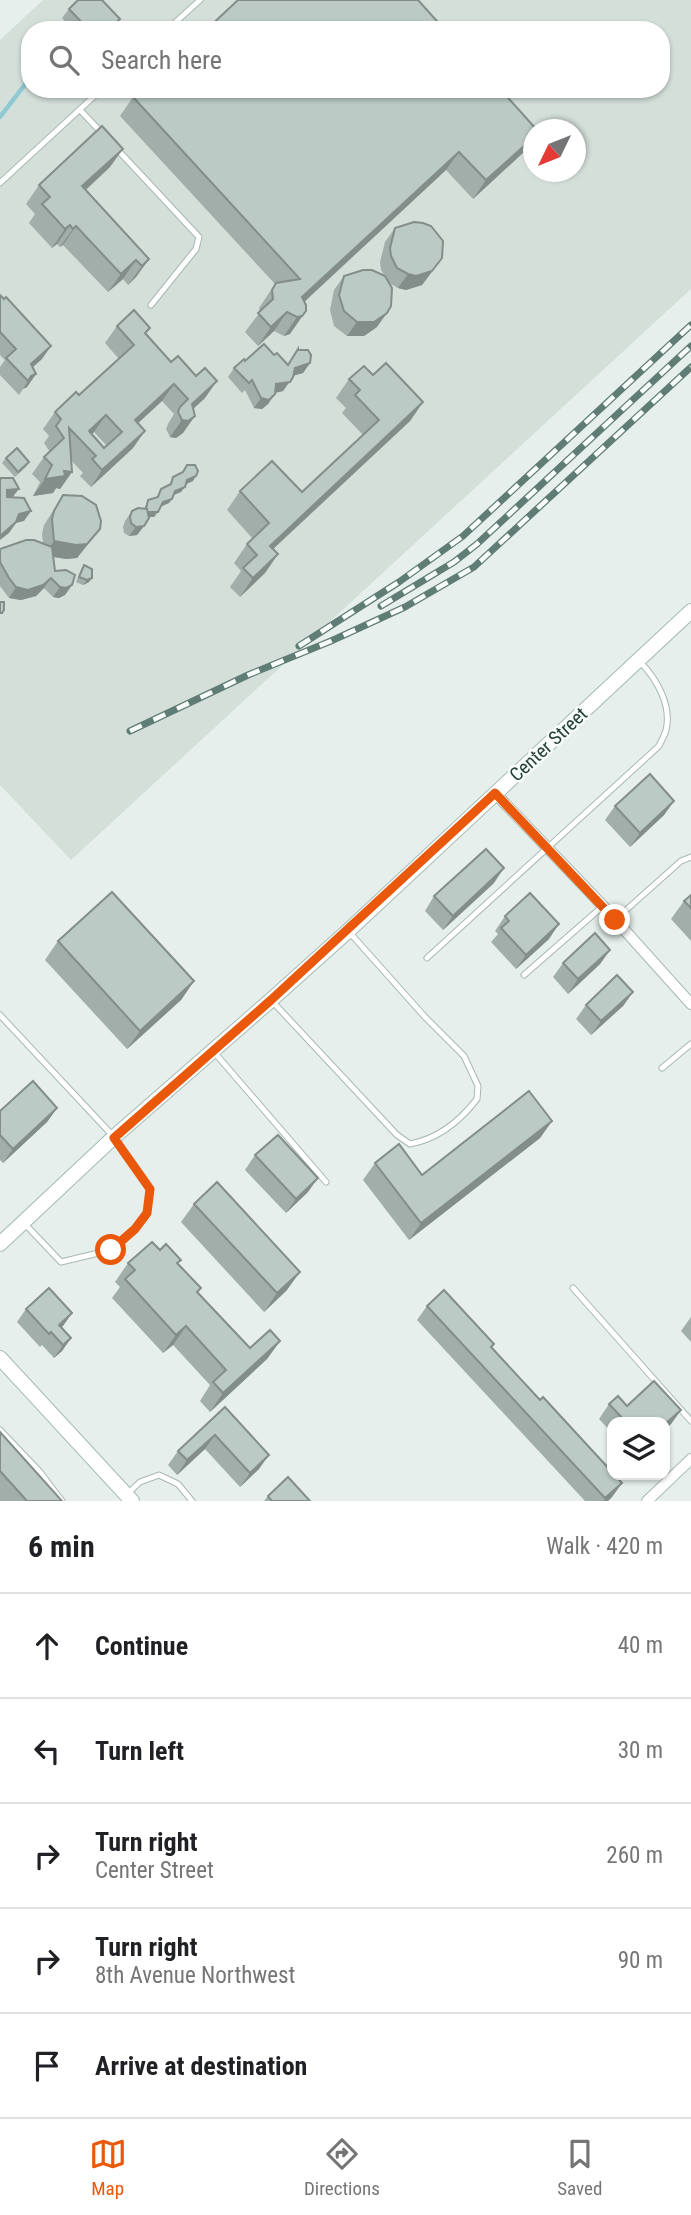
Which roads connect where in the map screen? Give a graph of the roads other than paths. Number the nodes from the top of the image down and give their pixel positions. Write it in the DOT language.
graph roads {
  1 [pos="200,0"];
  2 [pos="177,21"];
  3 [pos="93,98"];
  4 [pos="80,110"];
  5 [pos="0,183"];
  6 [pos="151,305"];
  7 [pos="691,611"];
  8 [pos="638,660"];
  9 [pos="495,793"];
  10 [pos="548,847"];
  11 [pos="691,858"];
  12 [pos="603,906"];
  13 [pos="615,920"];
  14 [pos="348,931"];
  15 [pos="426,958"];
  16 [pos="524,975"];
  17 [pos="271,1000"];
  18 [pos="691,1004"];
  19 [pos="0,1015"];
  20 [pos="691,1044"];
  21 [pos="212,1051"];
  22 [pos="662,1068"];
  23 [pos="114,1138"];
  24 [pos="326,1182"];
  25 [pos="23,1222"];
  26 [pos="0,1244"];
  27 [pos="573,1288"];
  28 [pos="0,1359"];
  29 [pos="691,1420"];
  30 [pos="0,1430"];
  31 [pos="691,1459"];
  32 [pos="129,1498"];
  33 [pos="62,1501"];
  34 [pos="192,1501"];
  35 [pos="648,1501"];
  1 -- 2 [label="lane"];
  3 -- 4 [label="lane"];
  4 -- 5 [label="lane"];
  4 -- 6 [label="lane"];
  7 -- 8 [label="main road, Center Street"];
  8 -- 9 [label="main road, Center Street"];
  8 -- 10 [label="lane"];
  9 -- 10 [label="street"];
  9 -- 14 [label="main road, Center Street"];
  10 -- 12 [label="street"];
  10 -- 15 [label="lane"];
  11 -- 13 [label="lane"];
  12 -- 13 [label="street"];
  12 -- 16 [label="lane"];
  13 -- 18 [label="street"];
  14 -- 17 [label="main road, Center Street"];
  14 -- 17 [label="lane"];
  17 -- 21 [label="main road, Center Street"];
  19 -- 23 [label="lane"];
  20 -- 22 [label="lane"];
  21 -- 23 [label="main road, Center Street"];
  21 -- 24 [label="lane"];
  23 -- 25 [label="main road, Center Street"];
  23 -- 25 [label="lane"];
  25 -- 26 [label="main road, Center Street"];
  27 -- 29 [label="lane"];
  28 -- 32 [label="main road"];
  30 -- 33 [label="lane"];
  31 -- 35 [label="street"];
  32 -- 34 [label="lane"];
}
